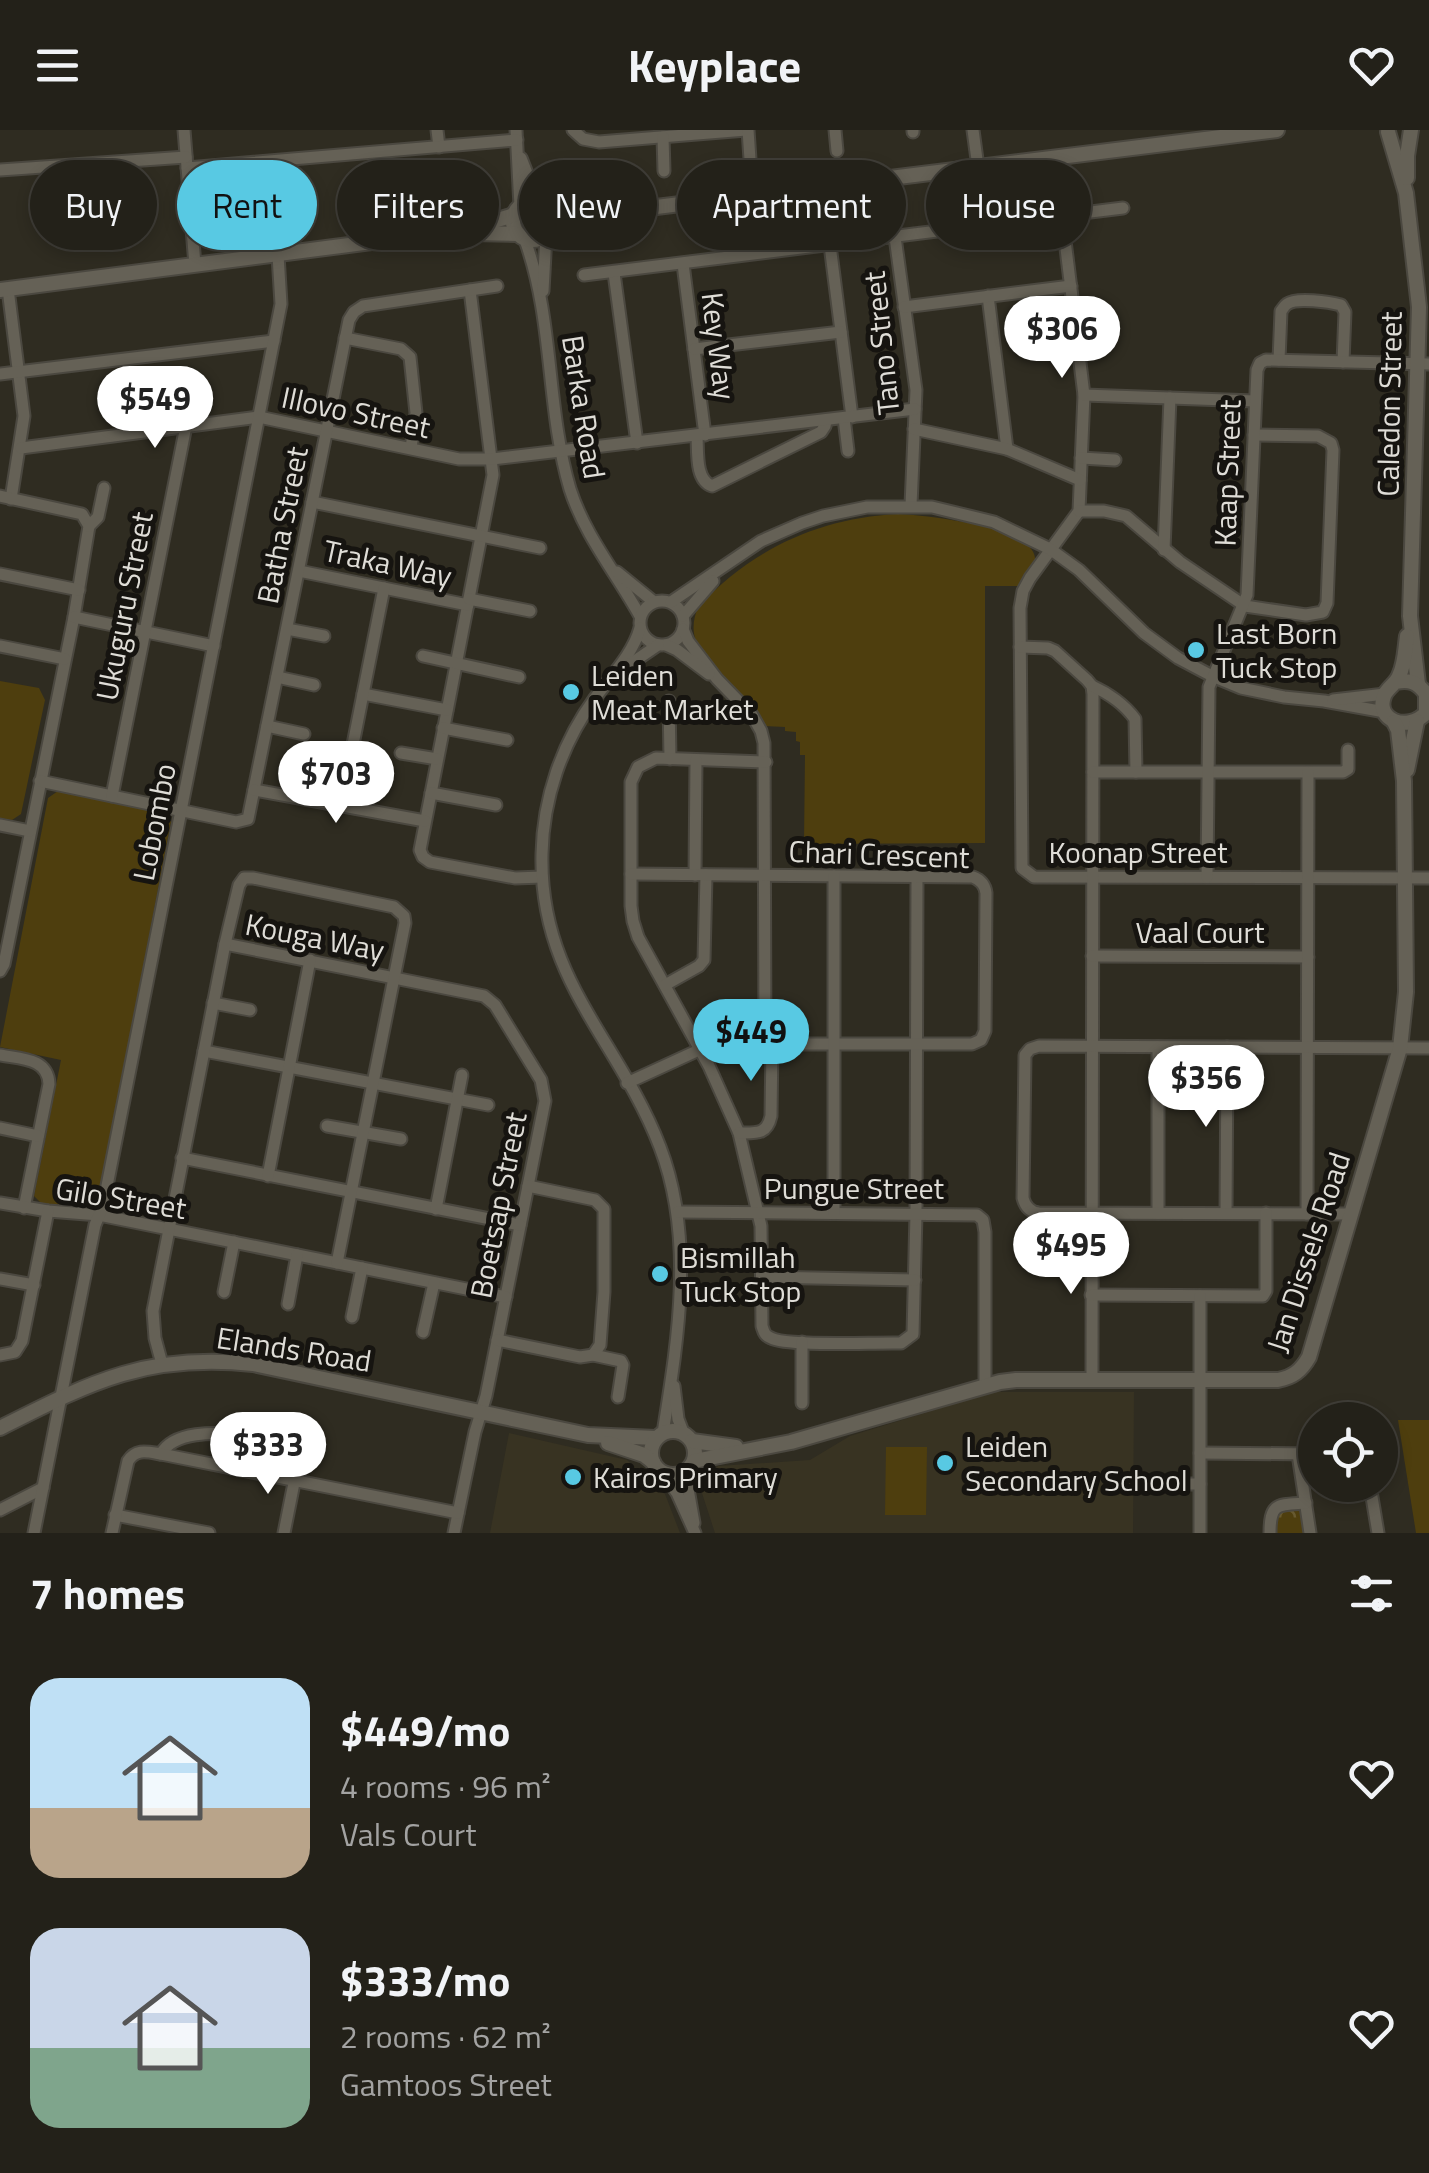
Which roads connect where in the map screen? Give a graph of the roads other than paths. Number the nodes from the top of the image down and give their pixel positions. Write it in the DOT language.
graph roads {
  1 [pos="184,130"];
  2 [pos="437,130"];
  3 [pos="747,130"];
  4 [pos="834,130"];
  5 [pos="973,130"];
  6 [pos="1277,130"];
  7 [pos="1409,130"];
  8 [pos="1386,131"];
  9 [pos="689,132"];
  10 [pos="576,133"];
  11 [pos="632,134"];
  12 [pos="662,137"];
  13 [pos="517,140"];
  14 [pos="438,147"];
  15 [pos="837,151"];
  16 [pos="186,160"];
  17 [pos="220,160"];
  18 [pos="750,160"];
  19 [pos="977,160"];
  20 [pos="1035,160"];
  21 [pos="177,162"];
  22 [pos="0,170"];
  23 [pos="664,171"];
  24 [pos="926,173"];
  25 [pos="1406,194"];
  26 [pos="657,207"];
  27 [pos="1122,208"];
  28 [pos="517,210"];
  29 [pos="1091,212"];
  30 [pos="499,218"];
  31 [pos="519,234"];
  32 [pos="337,246"];
  33 [pos="194,250"];
  34 [pos="525,250"];
  35 [pos="547,250"];
  36 [pos="791,250"];
  37 [pos="831,250"];
  38 [pos="897,250"];
  39 [pos="1066,250"];
  40 [pos="278,254"];
  41 [pos="683,264"];
  42 [pos="195,265"];
  43 [pos="614,272"];
  44 [pos="584,275"];
  45 [pos="497,286"];
  46 [pos="1071,286"];
  47 [pos="4,290"];
  48 [pos="470,290"];
  49 [pos="988,296"];
  50 [pos="543,307"];
  51 [pos="904,307"];
  52 [pos="841,332"];
  53 [pos="345,338"];
  54 [pos="274,341"];
  55 [pos="694,350"];
  56 [pos="1279,360"];
  57 [pos="1342,362"];
  58 [pos="1424,364"];
  59 [pos="20,372"];
  60 [pos="0,374"];
  61 [pos="1084,394"];
  62 [pos="1170,398"];
  63 [pos="1256,402"];
  64 [pos="915,409"];
  65 [pos="259,417"];
  66 [pos="848,417"];
  67 [pos="826,420"];
  68 [pos="186,426"];
  69 [pos="914,428"];
  70 [pos="326,431"];
  71 [pos="701,435"];
  72 [pos="1254,435"];
  73 [pos="637,443"];
  74 [pos="21,448"];
  75 [pos="411,448"];
  76 [pos="1007,449"];
  77 [pos="848,451"];
  78 [pos="562,452"];
  79 [pos="1081,458"];
  80 [pos="492,459"];
  81 [pos="1115,460"];
  82 [pos="1080,480"];
  83 [pos="104,488"];
  84 [pos="5,497"];
  85 [pos="312,502"];
  86 [pos="911,505"];
  87 [pos="1079,510"];
  88 [pos="90,526"];
  89 [pos="481,536"];
  90 [pos="540,548"];
  91 [pos="1050,550"];
  92 [pos="1164,550"];
  93 [pos="610,566"];
  94 [pos="724,566"];
  95 [pos="298,570"];
  96 [pos="0,574"];
  97 [pos="384,588"];
  98 [pos="79,590"];
  99 [pos="468,602"];
  100 [pos="654,602"];
  101 [pos="671,602"];
  102 [pos="1244,606"];
  103 [pos="530,612"];
  104 [pos="1410,616"];
  105 [pos="74,617"];
  106 [pos="640,622"];
  107 [pos="683,622"];
  108 [pos="287,629"];
  109 [pos="144,630"];
  110 [pos="324,636"];
  111 [pos="662,645"];
  112 [pos="0,646"];
  113 [pos="214,646"];
  114 [pos="1020,648"];
  115 [pos="423,656"];
  116 [pos="65,659"];
  117 [pos="456,663"];
  118 [pos="1212,676"];
  119 [pos="519,677"];
  120 [pos="277,678"];
  121 [pos="716,679"];
  122 [pos="608,680"];
  123 [pos="314,685"];
  124 [pos="1092,686"];
  125 [pos="1390,688"];
  126 [pos="1424,691"];
  127 [pos="363,694"];
  128 [pos="669,701"];
  129 [pos="1324,701"];
  130 [pos="447,710"];
  131 [pos="1424,716"];
  132 [pos="1390,717"];
  133 [pos="267,726"];
  134 [pos="443,728"];
  135 [pos="304,734"];
  136 [pos="506,740"];
  137 [pos="1348,750"];
  138 [pos="401,753"];
  139 [pos="437,759"];
  140 [pos="670,759"];
  141 [pos="696,760"];
  142 [pos="766,762"];
  143 [pos="1093,772"];
  144 [pos="1136,772"];
  145 [pos="1208,772"];
  146 [pos="1308,772"];
  147 [pos="1404,780"];
  148 [pos="40,782"];
  149 [pos="254,790"];
  150 [pos="430,793"];
  151 [pos="112,796"];
  152 [pos="496,805"];
  153 [pos="341,806"];
  154 [pos="181,811"];
  155 [pos="425,821"];
  156 [pos="0,825"];
  157 [pos="30,831"];
  158 [pos="631,874"];
  159 [pos="700,875"];
  160 [pos="766,875"];
  161 [pos="834,876"];
  162 [pos="917,876"];
  163 [pos="542,877"];
  164 [pos="1092,877"];
  165 [pos="1207,877"];
  166 [pos="1308,878"];
  167 [pos="1405,878"];
  168 [pos="1429,878"];
  169 [pos="225,944"];
  170 [pos="1092,956"];
  171 [pos="1308,957"];
  172 [pos="310,960"];
  173 [pos="0,971"];
  174 [pos="394,978"];
  175 [pos="664,985"];
  176 [pos="213,1003"];
  177 [pos="250,1010"];
  178 [pos="768,1044"];
  179 [pos="834,1044"];
  180 [pos="916,1044"];
  181 [pos="1092,1046"];
  182 [pos="1158,1046"];
  183 [pos="1227,1047"];
  184 [pos="1307,1047"];
  185 [pos="699,1048"];
  186 [pos="1400,1048"];
  187 [pos="1429,1048"];
  188 [pos="204,1051"];
  189 [pos="0,1054"];
  190 [pos="289,1067"];
  191 [pos="462,1075"];
  192 [pos="628,1083"];
  193 [pos="373,1084"];
  194 [pos="457,1100"];
  195 [pos="488,1105"];
  196 [pos="327,1126"];
  197 [pos="0,1128"];
  198 [pos="364,1132"];
  199 [pos="739,1133"];
  200 [pos="38,1136"];
  201 [pos="400,1139"];
  202 [pos="182,1158"];
  203 [pos="268,1176"];
  204 [pos="528,1186"];
  205 [pos="352,1192"];
  206 [pos="0,1203"];
  207 [pos="24,1208"];
  208 [pos="436,1209"];
  209 [pos="48,1211"];
  210 [pos="678,1212"];
  211 [pos="759,1213"];
  212 [pos="834,1213"];
  213 [pos="1091,1213"];
  214 [pos="1158,1213"];
  215 [pos="916,1214"];
  216 [pos="1226,1214"];
  217 [pos="1266,1214"];
  218 [pos="1307,1214"];
  219 [pos="1352,1214"];
  220 [pos="99,1215"];
  221 [pos="520,1226"];
  222 [pos="168,1229"];
  223 [pos="234,1242"];
  224 [pos="297,1255"];
  225 [pos="338,1263"];
  226 [pos="362,1268"];
  227 [pos="0,1278"];
  228 [pos="763,1278"];
  229 [pos="915,1280"];
  230 [pos="434,1283"];
  231 [pos="34,1285"];
  232 [pos="224,1292"];
  233 [pos="1091,1296"];
  234 [pos="1200,1296"];
  235 [pos="506,1297"];
  236 [pos="288,1304"];
  237 [pos="352,1317"];
  238 [pos="423,1332"];
  239 [pos="497,1340"];
  240 [pos="802,1342"];
  241 [pos="593,1355"];
  242 [pos="0,1356"];
  243 [pos="673,1362"];
  244 [pos="162,1364"];
  245 [pos="1092,1380"];
  246 [pos="1200,1382"];
  247 [pos="985,1386"];
  248 [pos="61,1397"];
  249 [pos="618,1397"];
  250 [pos="802,1403"];
  251 [pos="481,1412"];
  252 [pos="0,1428"];
  253 [pos="588,1435"];
  254 [pos="659,1435"];
  255 [pos="688,1437"];
  256 [pos="302,1438"];
  257 [pos="755,1448"];
  258 [pos="1200,1453"];
  259 [pos="161,1454"];
  260 [pos="1298,1454"];
  261 [pos="689,1466"];
  262 [pos="231,1468"];
  263 [pos="658,1468"];
  264 [pos="294,1482"];
  265 [pos="1156,1484"];
  266 [pos="1200,1484"];
  267 [pos="43,1488"];
  268 [pos="1373,1502"];
  269 [pos="1306,1503"];
  270 [pos="0,1510"];
  271 [pos="458,1514"];
  272 [pos="116,1515"];
  273 [pos="34,1533"];
  274 [pos="112,1533"];
  275 [pos="208,1533"];
  276 [pos="284,1533"];
  277 [pos="454,1533"];
  278 [pos="695,1533"];
  279 [pos="1200,1533"];
  280 [pos="1270,1533"];
  281 [pos="1310,1533"];
  282 [pos="1378,1533"];
  1 -- 16 [label="street"];
  2 -- 14 [label="street"];
  3 -- 9 [label="street"];
  3 -- 18 [label="street"];
  4 -- 15 [label="street"];
  5 -- 19 [label="street"];
  6 -- 20 [label="street"];
  7 -- 8 [label="street"];
  7 -- 25 [label="street, Caledon Street"];
  8 -- 25 [label="street, Caledon Street"];
  9 -- 12 [label="street"];
  10 -- 11 [label="street"];
  11 -- 12 [label="street"];
  12 -- 23 [label="street"];
  13 -- 14 [label="street"];
  13 -- 28 [label="street"];
  14 -- 17 [label="street"];
  21 -- 22 [label="street"];
  24 -- 26 [label="street"];
  25 -- 58 [label="street, Caledon Street"];
  27 -- 29 [label="street"];
  28 -- 30 [label="street"];
  28 -- 31 [label="street"];
  32 -- 40 [label="street"];
  33 -- 42 [label="street"];
  34 -- 50 [label="street, Barka Road"];
  35 -- 50 [label="street, Barka Road"];
  36 -- 41 [label="street"];
  37 -- 52 [label="street"];
  38 -- 51 [label="street, Tano Street"];
  39 -- 46 [label="street"];
  40 -- 42 [label="street"];
  40 -- 54 [label="street, Lobombo"];
  41 -- 43 [label="street"];
  41 -- 55 [label="street, Key Way"];
  42 -- 47 [label="street"];
  43 -- 44 [label="street"];
  43 -- 73 [label="street"];
  45 -- 48 [label="street"];
  46 -- 49 [label="street"];
  46 -- 61 [label="street"];
  47 -- 59 [label="street"];
  48 -- 53 [label="street"];
  48 -- 80 [label="street"];
  49 -- 51 [label="street"];
  49 -- 76 [label="street"];
  50 -- 78 [label="street, Barka Road"];
  51 -- 64 [label="street, Tano Street"];
  52 -- 55 [label="street"];
  52 -- 66 [label="street"];
  53 -- 70 [label="street, Batha Street"];
  53 -- 75 [label="street"];
  54 -- 59 [label="street"];
  54 -- 65 [label="street, Lobombo"];
  55 -- 71 [label="street, Key Way"];
  56 -- 57 [label="street"];
  56 -- 57 [label="street"];
  56 -- 63 [label="street, Kaap Street"];
  57 -- 58 [label="street"];
  58 -- 104 [label="street, Caledon Street"];
  59 -- 60 [label="street"];
  59 -- 74 [label="street"];
  61 -- 62 [label="street"];
  61 -- 79 [label="street"];
  62 -- 63 [label="street"];
  62 -- 92 [label="street"];
  63 -- 72 [label="street, Kaap Street"];
  64 -- 66 [label="street, Illovo Street"];
  64 -- 69 [label="street, Tano Street"];
  65 -- 68 [label="street, Illovo Street"];
  65 -- 70 [label="street, Illovo Street"];
  65 -- 113 [label="street, Lobombo"];
  66 -- 67 [label="street, Illovo Street"];
  66 -- 77 [label="street"];
  67 -- 71 [label="street, Illovo Street"];
  67 -- 71 [label="street, Key Way"];
  68 -- 74 [label="street, Illovo Street"];
  68 -- 109 [label="street, Ukuguru Street"];
  69 -- 76 [label="street"];
  69 -- 86 [label="street, Tano Street"];
  70 -- 75 [label="street, Illovo Street"];
  70 -- 85 [label="street, Batha Street"];
  71 -- 73 [label="street, Illovo Street"];
  72 -- 102 [label="street, Kaap Street"];
  72 -- 102 [label="street"];
  73 -- 78 [label="street, Illovo Street"];
  74 -- 84 [label="street"];
  75 -- 80 [label="street, Illovo Street"];
  76 -- 82 [label="street"];
  78 -- 80 [label="street, Illovo Street"];
  78 -- 93 [label="street, Barka Road"];
  79 -- 81 [label="street"];
  79 -- 82 [label="street"];
  80 -- 89 [label="street"];
  82 -- 87 [label="street"];
  83 -- 88 [label="street"];
  84 -- 88 [label="street"];
  85 -- 89 [label="street"];
  85 -- 95 [label="street, Batha Street"];
  86 -- 91 [label="street"];
  86 -- 94 [label="street"];
  87 -- 91 [label="street, Koonap Street"];
  87 -- 92 [label="street"];
  88 -- 98 [label="street"];
  89 -- 90 [label="street"];
  89 -- 99 [label="street"];
  91 -- 114 [label="street, Koonap Street"];
  91 -- 118 [label="street"];
  92 -- 102 [label="street"];
  93 -- 100 [label="street, Barka Road"];
  93 -- 106 [label="street, Barka Road"];
  94 -- 101 [label="street"];
  94 -- 107 [label="street"];
  95 -- 97 [label="street, Traka Way"];
  95 -- 108 [label="street, Batha Street"];
  96 -- 98 [label="street"];
  97 -- 99 [label="street, Traka Way"];
  97 -- 127 [label="street"];
  98 -- 105 [label="street"];
  99 -- 103 [label="street, Traka Way"];
  99 -- 117 [label="street"];
  100 -- 101 [label="street"];
  100 -- 106 [label="street"];
  101 -- 107 [label="street"];
  102 -- 118 [label="street, Kaap Street"];
  104 -- 125 [label="street, Caledon Street"];
  104 -- 126 [label="street, Caledon Street"];
  105 -- 109 [label="street"];
  105 -- 116 [label="street"];
  106 -- 111 [label="street"];
  106 -- 122 [label="street"];
  107 -- 111 [label="street"];
  107 -- 121 [label="street"];
  108 -- 110 [label="street, Batha Street"];
  108 -- 120 [label="street, Batha Street"];
  109 -- 113 [label="street"];
  109 -- 151 [label="street, Ukuguru Street"];
  111 -- 121 [label="street"];
  111 -- 122 [label="street"];
  112 -- 116 [label="street"];
  113 -- 154 [label="street, Lobombo"];
  114 -- 124 [label="street"];
  114 -- 164 [label="street, Koonap Street"];
  115 -- 117 [label="street"];
  116 -- 148 [label="street"];
  117 -- 119 [label="street"];
  117 -- 130 [label="street"];
  118 -- 129 [label="street"];
  118 -- 145 [label="street, Kaap Street"];
  120 -- 123 [label="street"];
  120 -- 133 [label="street, Batha Street"];
  121 -- 142 [label="street"];
  122 -- 163 [label="street"];
  124 -- 143 [label="street"];
  124 -- 144 [label="street"];
  125 -- 126 [label="street"];
  125 -- 129 [label="street"];
  125 -- 132 [label="street"];
  126 -- 131 [label="street"];
  127 -- 130 [label="street"];
  127 -- 153 [label="street"];
  128 -- 140 [label="street"];
  129 -- 132 [label="street"];
  130 -- 134 [label="street"];
  131 -- 132 [label="street"];
  131 -- 147 [label="street, Jan Dissels Road"];
  132 -- 147 [label="street, Jan Dissels Road"];
  133 -- 135 [label="street"];
  133 -- 149 [label="street, Batha Street"];
  134 -- 136 [label="street"];
  134 -- 139 [label="street"];
  137 -- 146 [label="street"];
  138 -- 139 [label="street"];
  139 -- 150 [label="street"];
  140 -- 141 [label="street"];
  140 -- 158 [label="street"];
  141 -- 142 [label="street"];
  141 -- 159 [label="street"];
  142 -- 160 [label="street"];
  143 -- 144 [label="street"];
  143 -- 164 [label="street"];
  144 -- 145 [label="street"];
  145 -- 146 [label="street"];
  145 -- 165 [label="street, Kaap Street"];
  146 -- 166 [label="street"];
  147 -- 167 [label="street, Jan Dissels Road"];
  148 -- 151 [label="street"];
  148 -- 157 [label="street"];
  149 -- 153 [label="street"];
  149 -- 154 [label="street, Batha Street"];
  150 -- 152 [label="street"];
  150 -- 155 [label="street"];
  151 -- 154 [label="street"];
  153 -- 155 [label="street"];
  154 -- 220 [label="street, Lobombo"];
  155 -- 163 [label="street"];
  156 -- 157 [label="street"];
  157 -- 173 [label="street"];
  158 -- 159 [label="street, Chari Crescent"];
  158 -- 175 [label="street"];
  159 -- 160 [label="street, Chari Crescent"];
  159 -- 175 [label="street"];
  160 -- 161 [label="street, Chari Crescent"];
  160 -- 178 [label="street"];
  161 -- 162 [label="street, Chari Crescent"];
  161 -- 179 [label="street"];
  162 -- 180 [label="street"];
  162 -- 180 [label="street, Chari Crescent"];
  163 -- 192 [label="street"];
  164 -- 165 [label="street, Koonap Street"];
  164 -- 170 [label="street"];
  165 -- 166 [label="street, Koonap Street"];
  166 -- 167 [label="street, Koonap Street"];
  166 -- 171 [label="street"];
  167 -- 168 [label="street, Koonap Street"];
  167 -- 186 [label="street, Jan Dissels Road"];
  169 -- 172 [label="street, Kouga Way"];
  169 -- 174 [label="street"];
  169 -- 176 [label="street"];
  170 -- 171 [label="street, Vaal Court"];
  170 -- 181 [label="street"];
  171 -- 184 [label="street"];
  172 -- 174 [label="street, Kouga Way"];
  172 -- 190 [label="street"];
  174 -- 193 [label="street"];
  174 -- 204 [label="street, Boetsap Street"];
  175 -- 185 [label="street"];
  176 -- 177 [label="street"];
  176 -- 188 [label="street"];
  178 -- 179 [label="street, Chari Crescent"];
  178 -- 185 [label="street, Chari Crescent"];
  178 -- 199 [label="street"];
  179 -- 180 [label="street, Chari Crescent"];
  179 -- 212 [label="street"];
  180 -- 215 [label="street"];
  181 -- 182 [label="street"];
  181 -- 213 [label="street"];
  181 -- 213 [label="street"];
  182 -- 183 [label="street"];
  182 -- 214 [label="street"];
  183 -- 184 [label="street"];
  183 -- 216 [label="street"];
  184 -- 186 [label="street"];
  184 -- 218 [label="street"];
  185 -- 192 [label="street"];
  185 -- 199 [label="street"];
  186 -- 187 [label="street"];
  186 -- 219 [label="street, Jan Dissels Road"];
  188 -- 190 [label="street"];
  188 -- 202 [label="street"];
  189 -- 200 [label="street"];
  190 -- 193 [label="street"];
  190 -- 203 [label="street"];
  191 -- 194 [label="street"];
  192 -- 210 [label="street"];
  193 -- 194 [label="street"];
  193 -- 198 [label="street"];
  194 -- 195 [label="street"];
  194 -- 208 [label="street"];
  196 -- 198 [label="street"];
  197 -- 200 [label="street"];
  198 -- 201 [label="street"];
  198 -- 205 [label="street"];
  199 -- 211 [label="street"];
  200 -- 207 [label="street"];
  202 -- 203 [label="street"];
  202 -- 222 [label="street"];
  203 -- 205 [label="street"];
  204 -- 221 [label="street, Boetsap Street"];
  204 -- 241 [label="street"];
  205 -- 208 [label="street"];
  205 -- 225 [label="street"];
  206 -- 207 [label="street, Gilo Street"];
  207 -- 209 [label="street, Gilo Street"];
  208 -- 221 [label="street"];
  209 -- 220 [label="street, Gilo Street"];
  209 -- 231 [label="street"];
  210 -- 211 [label="street, Pungue Street"];
  210 -- 243 [label="street"];
  211 -- 212 [label="street, Pungue Street"];
  211 -- 228 [label="street"];
  212 -- 215 [label="street, Pungue Street"];
  213 -- 214 [label="street"];
  213 -- 233 [label="street"];
  214 -- 216 [label="street"];
  215 -- 229 [label="street"];
  215 -- 247 [label="street, Pungue Street"];
  216 -- 217 [label="street"];
  217 -- 218 [label="street"];
  217 -- 234 [label="street"];
  218 -- 219 [label="street"];
  219 -- 246 [label="street, Jan Dissels Road"];
  220 -- 222 [label="street, Gilo Street"];
  220 -- 248 [label="street, Lobombo"];
  221 -- 235 [label="street, Boetsap Street"];
  222 -- 223 [label="street, Gilo Street"];
  222 -- 244 [label="street"];
  223 -- 224 [label="street, Gilo Street"];
  223 -- 232 [label="street"];
  224 -- 225 [label="street, Gilo Street"];
  224 -- 236 [label="street"];
  225 -- 226 [label="street, Gilo Street"];
  226 -- 230 [label="street, Gilo Street"];
  226 -- 237 [label="street"];
  227 -- 231 [label="street"];
  228 -- 229 [label="street"];
  228 -- 240 [label="street"];
  229 -- 240 [label="street"];
  230 -- 235 [label="street, Gilo Street"];
  230 -- 238 [label="street"];
  231 -- 242 [label="street"];
  233 -- 234 [label="street"];
  233 -- 245 [label="street"];
  234 -- 246 [label="street"];
  235 -- 239 [label="street, Boetsap Street"];
  239 -- 241 [label="street"];
  239 -- 251 [label="street, Boetsap Street"];
  240 -- 250 [label="street"];
  241 -- 249 [label="street"];
  243 -- 254 [label="street"];
  243 -- 255 [label="street"];
  244 -- 248 [label="street, Elands Road"];
  244 -- 251 [label="street, Elands Road"];
  245 -- 246 [label="street, Jan Dissels Road"];
  245 -- 247 [label="street, Jan Dissels Road"];
  246 -- 258 [label="street"];
  247 -- 257 [label="street, Jan Dissels Road"];
  248 -- 252 [label="street, Elands Road"];
  248 -- 267 [label="street, Lobombo"];
  251 -- 253 [label="street, Elands Road"];
  251 -- 271 [label="street, Boetsap Street"];
  253 -- 254 [label="street, Elands Road"];
  253 -- 263 [label="street, Elands Road"];
  254 -- 255 [label="street"];
  254 -- 263 [label="street"];
  255 -- 257 [label="street, Jan Dissels Road"];
  255 -- 261 [label="street"];
  256 -- 264 [label="street"];
  257 -- 261 [label="street, Jan Dissels Road"];
  258 -- 260 [label="street"];
  258 -- 266 [label="street"];
  259 -- 262 [label="street"];
  259 -- 262 [label="street"];
  259 -- 272 [label="street"];
  261 -- 263 [label="street"];
  261 -- 278 [label="street"];
  262 -- 264 [label="street"];
  263 -- 278 [label="street"];
  264 -- 271 [label="street"];
  264 -- 276 [label="street"];
  265 -- 266 [label="street"];
  266 -- 279 [label="street"];
  267 -- 270 [label="street"];
  267 -- 273 [label="street, Lobombo"];
  268 -- 282 [label="street"];
  269 -- 280 [label="street"];
  269 -- 281 [label="street"];
  271 -- 277 [label="street, Boetsap Street"];
  272 -- 274 [label="street"];
  272 -- 275 [label="street"];
}
